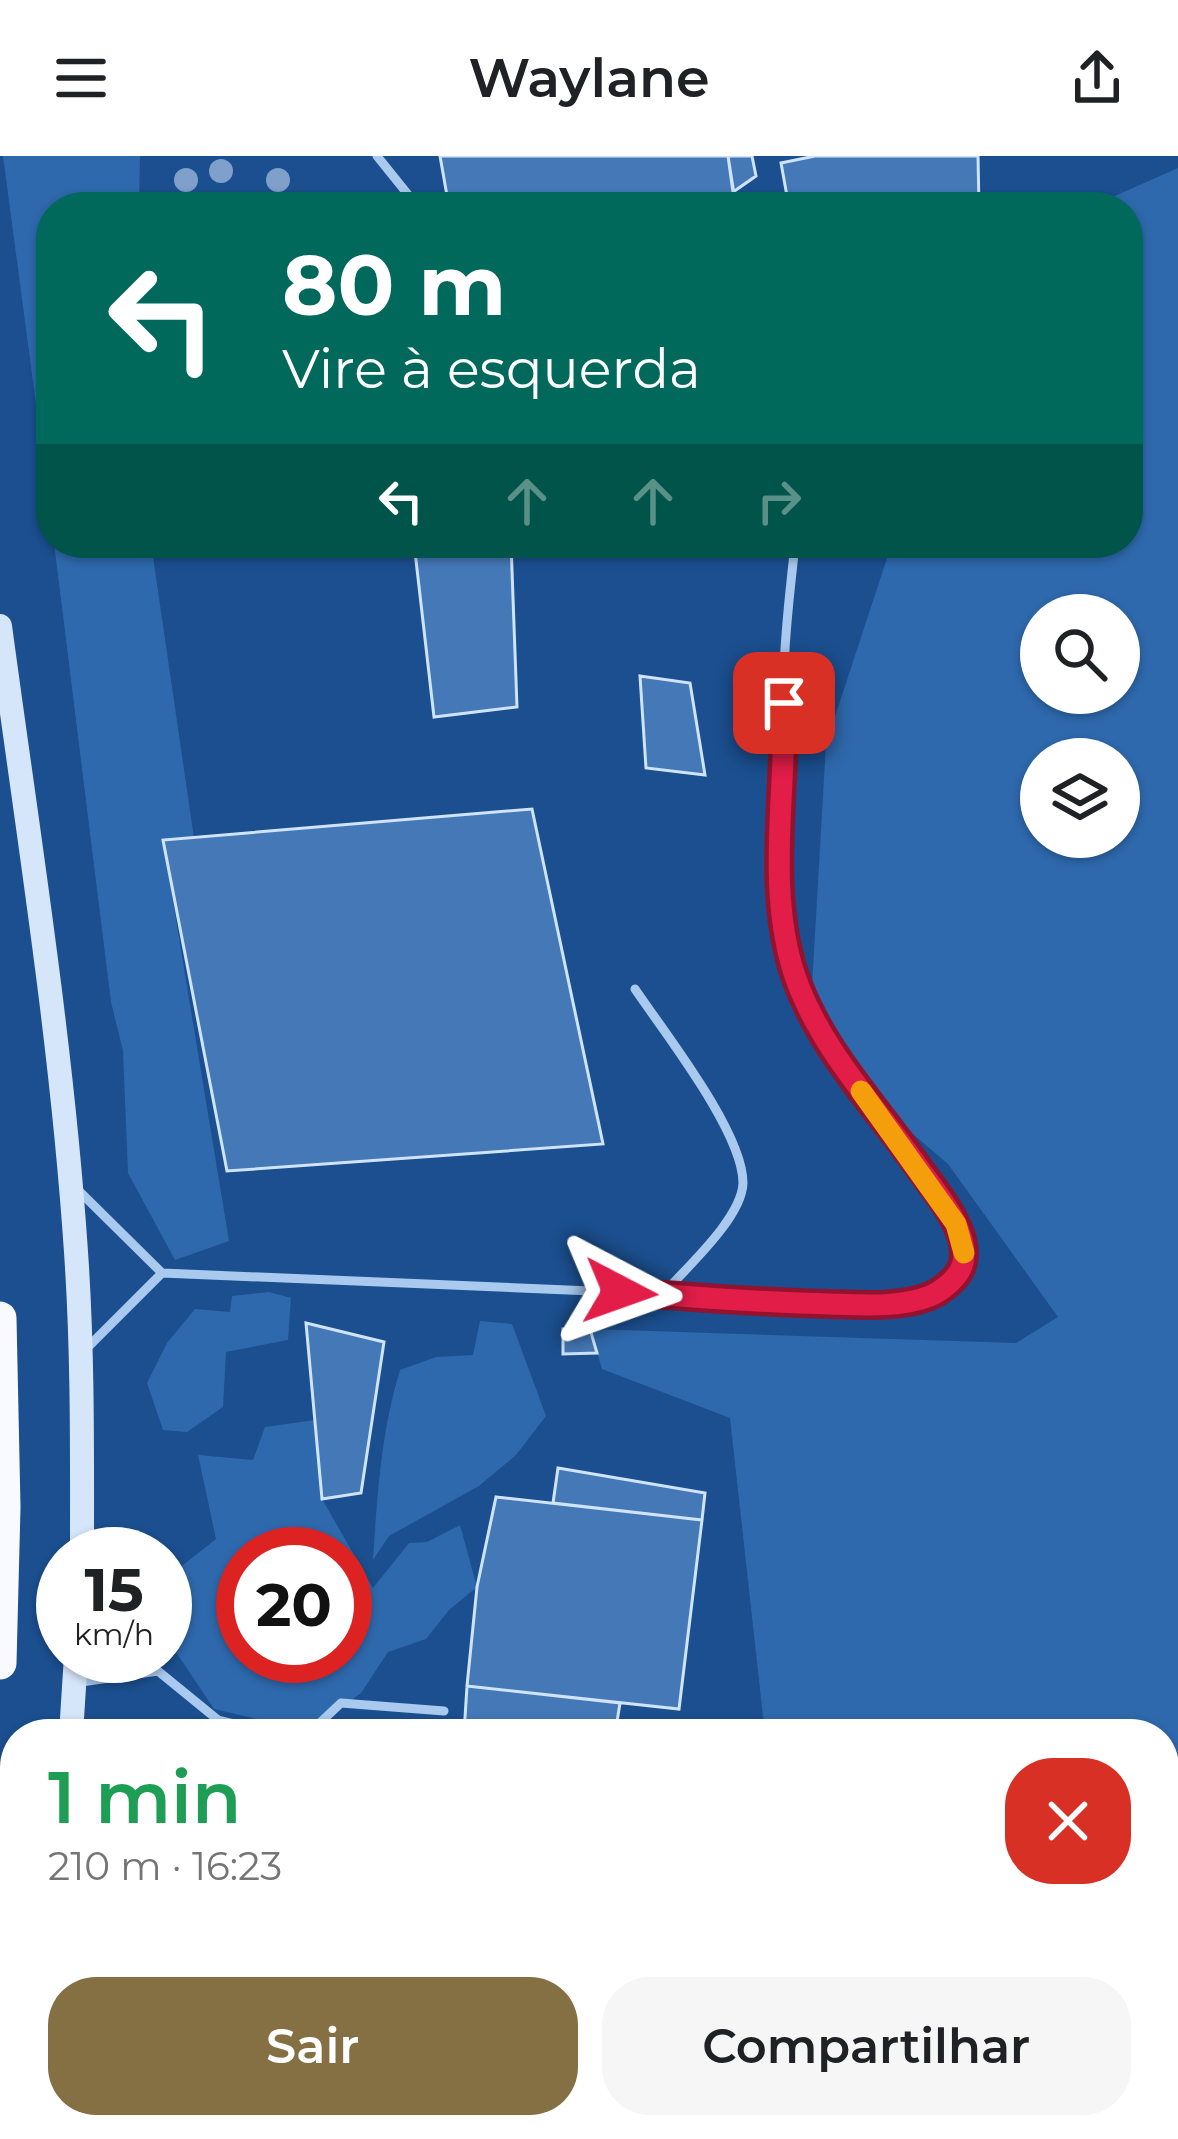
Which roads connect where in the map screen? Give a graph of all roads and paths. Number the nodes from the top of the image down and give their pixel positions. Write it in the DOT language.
graph roads {
  1 [pos="377,156"];
  2 [pos="406,192"];
  3 [pos="794,558"];
  4 [pos="0,626"];
  5 [pos="634,989"];
  6 [pos="70,1182"];
  7 [pos="162,1273"];
  8 [pos="663,1294"];
  9 [pos="0,1318"];
  10 [pos="81,1354"];
  11 [pos="82,1527"];
  12 [pos="0,1663"];
  13 [pos="80,1683"];
  14 [pos="173,1683"];
  15 [pos="74,1684"];
  16 [pos="444,1711"];
  17 [pos="71,1719"];
  18 [pos="217,1719"];
  19 [pos="324,1719"];
  1 -- 2 [label="lane"];
  3 -- 8 [label="lane"];
  4 -- 6 [label="main road"];
  5 -- 8 [label="lane"];
  6 -- 7 [label="lane"];
  6 -- 10 [label="main road"];
  7 -- 8 [label="lane"];
  7 -- 10 [label="lane"];
  9 -- 12 [label="highway"];
  10 -- 11 [label="main road"];
  13 -- 15 [label="lane"];
  14 -- 18 [label="lane"];
  15 -- 17 [label="main road"];
  16 -- 19 [label="lane"];
}
